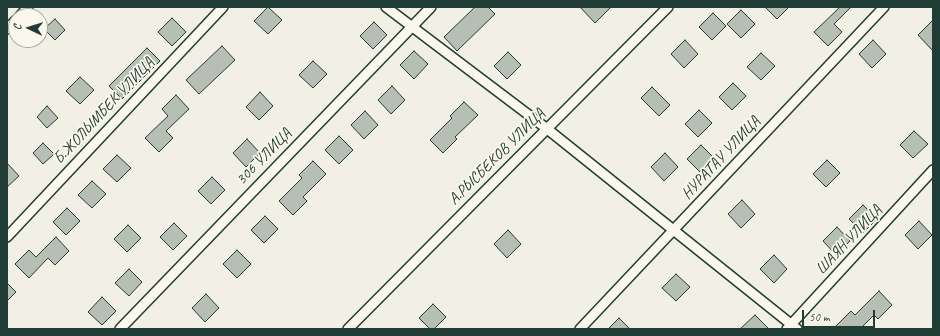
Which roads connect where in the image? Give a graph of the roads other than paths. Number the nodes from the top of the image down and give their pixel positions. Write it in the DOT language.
graph roads {
  1 [pos="223,7"];
  2 [pos="386,7"];
  3 [pos="431,7"];
  4 [pos="668,7"];
  5 [pos="884,7"];
  6 [pos="412,27"];
  7 [pos="546,128"];
  8 [pos="933,170"];
  9 [pos="674,231"];
  10 [pos="7,237"];
  11 [pos="792,327"];
  12 [pos="120,329"];
  13 [pos="348,329"];
  14 [pos="580,329"];
  1 -- 10 [label="street, Б.ЖОЛЫМБЕК УЛИЦА"];
  2 -- 6 [label="street"];
  3 -- 6 [label="street, 306 УЛИЦА"];
  4 -- 7 [label="street, А.РЫСБЕКОВ УЛИЦА"];
  5 -- 9 [label="street, НУРАТАУ УЛИЦА"];
  6 -- 7 [label="street"];
  6 -- 12 [label="street, 306 УЛИЦА"];
  7 -- 9 [label="street"];
  7 -- 13 [label="street, А.РЫСБЕКОВ УЛИЦА"];
  8 -- 11 [label="street, ШАЯН УЛИЦА"];
  9 -- 11 [label="street"];
  9 -- 14 [label="street, НУРАТАУ УЛИЦА"];
}
